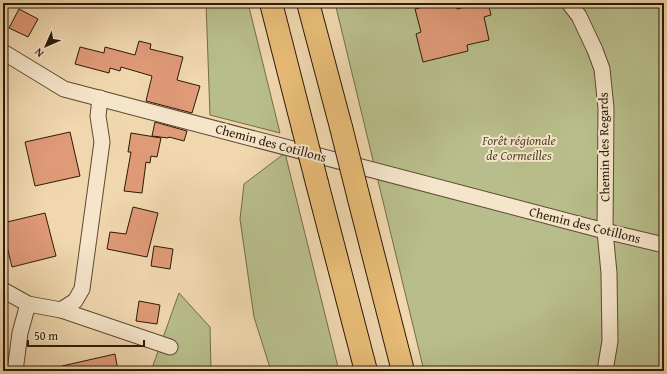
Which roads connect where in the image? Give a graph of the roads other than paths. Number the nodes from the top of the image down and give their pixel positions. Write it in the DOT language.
graph roads {
  1 [pos="271,3"];
  2 [pos="308,3"];
  3 [pos="569,3"];
  4 [pos="3,52"];
  5 [pos="100,98"];
  6 [pos="605,230"];
  7 [pos="664,244"];
  8 [pos="3,290"];
  9 [pos="28,304"];
  10 [pos="61,310"];
  11 [pos="170,347"];
  12 [pos="15,371"];
  13 [pos="366,371"];
  14 [pos="403,371"];
  15 [pos="605,371"];
  1 -- 13 [label="highway, bridge"];
  2 -- 14 [label="highway, bridge"];
  3 -- 6 [label="street, Chemin des Regards"];
  4 -- 5 [label="street, Chemin des Cotillons"];
  5 -- 6 [label="street, Chemin des Cotillons"];
  5 -- 10 [label="street"];
  6 -- 7 [label="street, Chemin des Cotillons"];
  6 -- 15 [label="street, Chemin des Regards"];
  8 -- 9 [label="street"];
  9 -- 10 [label="street"];
  9 -- 12 [label="street"];
  10 -- 11 [label="street"];
}
